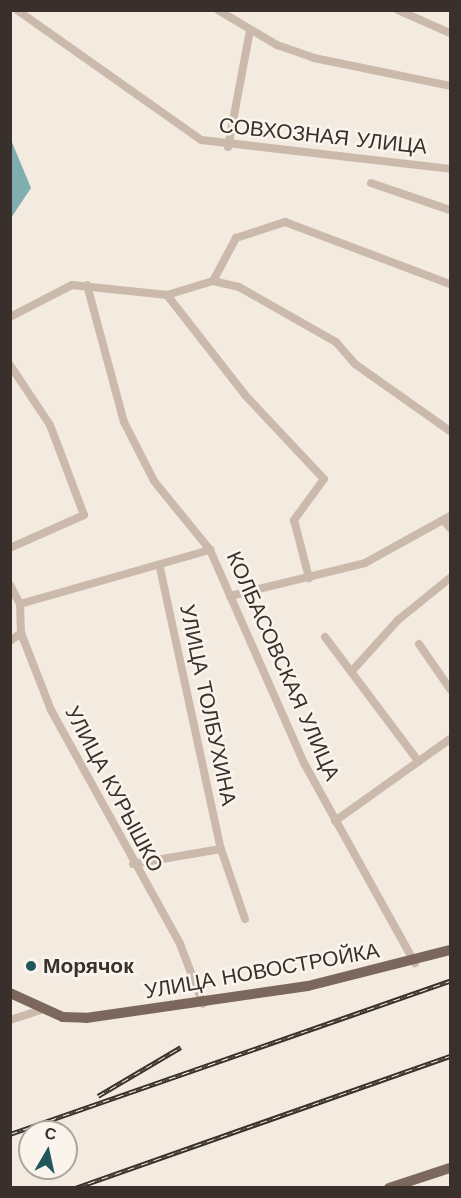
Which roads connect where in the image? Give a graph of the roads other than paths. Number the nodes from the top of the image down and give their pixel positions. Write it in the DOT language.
graph roads {
  1 [pos="218,10"];
  2 [pos="398,10"];
  3 [pos="18,11"];
  4 [pos="10,14"];
  5 [pos="250,31"];
  6 [pos="450,33"];
  7 [pos="450,86"];
  8 [pos="228,147"];
  9 [pos="450,170"];
  10 [pos="371,183"];
  11 [pos="450,210"];
  12 [pos="213,281"];
  13 [pos="450,284"];
  14 [pos="87,285"];
  15 [pos="167,295"];
  16 [pos="10,317"];
  17 [pos="10,365"];
  18 [pos="450,431"];
  19 [pos="447,518"];
  20 [pos="450,528"];
  21 [pos="10,548"];
  22 [pos="210,550"];
  23 [pos="160,568"];
  24 [pos="309,578"];
  25 [pos="449,581"];
  26 [pos="10,585"];
  27 [pos="230,596"];
  28 [pos="20,604"];
  29 [pos="21,633"];
  30 [pos="325,637"];
  31 [pos="10,641"];
  32 [pos="418,644"];
  33 [pos="351,672"];
  34 [pos="450,689"];
  35 [pos="450,739"];
  36 [pos="419,762"];
  37 [pos="335,821"];
  38 [pos="221,849"];
  39 [pos="134,864"];
  40 [pos="244,919"];
  41 [pos="450,950"];
  42 [pos="415,963"];
  43 [pos="12,991"];
  44 [pos="203,1004"];
  45 [pos="43,1009"];
  46 [pos="10,1020"];
  47 [pos="450,1168"];
  48 [pos="389,1188"];
  1 -- 5 [label="street"];
  2 -- 6 [label="street"];
  3 -- 4 [label="street"];
  3 -- 8 [label="street, СОВХОЗНАЯ УЛИЦА"];
  5 -- 7 [label="street"];
  5 -- 8 [label="street"];
  8 -- 9 [label="street, СОВХОЗНАЯ УЛИЦА"];
  10 -- 11 [label="street"];
  12 -- 13 [label="street"];
  12 -- 15 [label="street"];
  12 -- 18 [label="street"];
  14 -- 15 [label="street"];
  14 -- 16 [label="street"];
  14 -- 22 [label="street, КОЛБАСОВСКАЯ УЛИЦА"];
  15 -- 24 [label="street"];
  17 -- 21 [label="street"];
  19 -- 20 [label="street"];
  19 -- 24 [label="street"];
  22 -- 23 [label="street"];
  22 -- 27 [label="street, КОЛБАСОВСКАЯ УЛИЦА"];
  23 -- 28 [label="street"];
  23 -- 38 [label="street, УЛИЦА ТОЛБУХИНА"];
  24 -- 27 [label="street"];
  25 -- 33 [label="street"];
  26 -- 28 [label="street, УЛИЦА КУРЫШКО"];
  27 -- 37 [label="street, КОЛБАСОВСКАЯ УЛИЦА"];
  28 -- 29 [label="street, УЛИЦА КУРЫШКО"];
  29 -- 31 [label="street"];
  29 -- 39 [label="street, УЛИЦА КУРЫШКО"];
  30 -- 33 [label="street"];
  32 -- 34 [label="street"];
  33 -- 36 [label="street"];
  35 -- 36 [label="street"];
  36 -- 37 [label="street"];
  37 -- 42 [label="street, КОЛБАСОВСКАЯ УЛИЦА"];
  38 -- 39 [label="street"];
  38 -- 40 [label="street, УЛИЦА ТОЛБУХИНА"];
  39 -- 44 [label="street, УЛИЦА КУРЫШКО"];
  41 -- 42 [label="main road, УЛИЦА НОВОСТРОЙКА"];
  42 -- 44 [label="main road, УЛИЦА НОВОСТРОЙКА"];
  43 -- 45 [label="main road, УЛИЦА НОВОСТРОЙКА"];
  44 -- 45 [label="main road, УЛИЦА НОВОСТРОЙКА"];
  45 -- 46 [label="street"];
  47 -- 48 [label="main road"];
}
